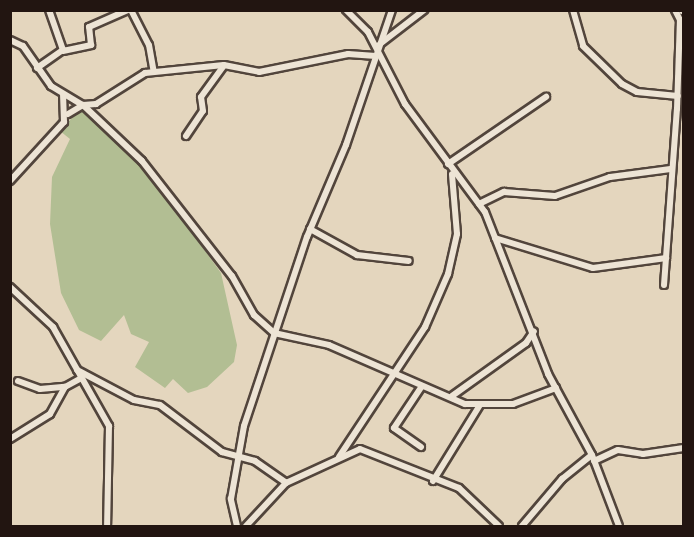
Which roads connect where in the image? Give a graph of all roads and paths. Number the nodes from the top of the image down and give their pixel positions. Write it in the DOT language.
graph roads {
  1 [pos="49,10"];
  2 [pos="130,10"];
  3 [pos="346,10"];
  4 [pos="392,10"];
  5 [pos="424,10"];
  6 [pos="573,10"];
  7 [pos="681,13"];
  8 [pos="10,40"];
  9 [pos="681,50"];
  10 [pos="63,51"];
  11 [pos="378,51"];
  12 [pos="224,65"];
  13 [pos="37,68"];
  14 [pos="154,72"];
  15 [pos="63,96"];
  16 [pos="678,96"];
  17 [pos="546,97"];
  18 [pos="83,105"];
  19 [pos="68,114"];
  20 [pos="186,136"];
  21 [pos="674,147"];
  22 [pos="684,148"];
  23 [pos="449,166"];
  24 [pos="670,169"];
  25 [pos="10,181"];
  26 [pos="479,204"];
  27 [pos="310,229"];
  28 [pos="495,238"];
  29 [pos="666,258"];
  30 [pos="409,261"];
  31 [pos="664,285"];
  32 [pos="10,287"];
  33 [pos="534,331"];
  34 [pos="274,333"];
  35 [pos="77,370"];
  36 [pos="394,374"];
  37 [pos="81,378"];
  38 [pos="18,381"];
  39 [pos="422,386"];
  40 [pos="65,387"];
  41 [pos="556,388"];
  42 [pos="452,396"];
  43 [pos="480,405"];
  44 [pos="10,439"];
  45 [pos="421,447"];
  46 [pos="684,448"];
  47 [pos="242,457"];
  48 [pos="339,457"];
  49 [pos="593,458"];
  50 [pos="433,481"];
  51 [pos="286,483"];
  52 [pos="107,526"];
  53 [pos="237,526"];
  54 [pos="246,526"];
  55 [pos="499,526"];
  56 [pos="522,526"];
  57 [pos="620,526"];
  1 -- 10 [label="street"];
  2 -- 10 [label="street"];
  2 -- 14 [label="street"];
  3 -- 11 [label="street"];
  4 -- 11 [label="street"];
  5 -- 11 [label="street"];
  6 -- 16 [label="street"];
  7 -- 9 [label="street"];
  8 -- 13 [label="street"];
  9 -- 16 [label="street"];
  10 -- 13 [label="street"];
  11 -- 12 [label="street"];
  11 -- 23 [label="street"];
  11 -- 27 [label="street"];
  12 -- 14 [label="street"];
  12 -- 20 [label="street"];
  13 -- 15 [label="street"];
  14 -- 18 [label="street"];
  15 -- 18 [label="street"];
  15 -- 19 [label="street"];
  16 -- 21 [label="street"];
  17 -- 23 [label="street"];
  18 -- 19 [label="street"];
  18 -- 34 [label="street"];
  19 -- 25 [label="street"];
  21 -- 22 [label="street"];
  21 -- 24 [label="street"];
  23 -- 26 [label="street"];
  23 -- 36 [label="street"];
  24 -- 26 [label="street"];
  24 -- 29 [label="street"];
  26 -- 28 [label="street"];
  27 -- 30 [label="street"];
  27 -- 34 [label="street"];
  28 -- 29 [label="street"];
  28 -- 33 [label="street"];
  29 -- 31 [label="street"];
  32 -- 35 [label="street"];
  33 -- 41 [label="street"];
  33 -- 42 [label="street"];
  34 -- 36 [label="street"];
  34 -- 47 [label="street"];
  35 -- 37 [label="street"];
  35 -- 47 [label="street"];
  36 -- 39 [label="street"];
  36 -- 48 [label="street"];
  37 -- 40 [label="street"];
  37 -- 52 [label="street"];
  38 -- 40 [label="street"];
  39 -- 42 [label="street"];
  39 -- 45 [label="street"];
  40 -- 44 [label="street"];
  41 -- 43 [label="street"];
  41 -- 49 [label="street"];
  42 -- 43 [label="street"];
  43 -- 50 [label="street"];
  46 -- 49 [label="street"];
  47 -- 51 [label="street"];
  47 -- 53 [label="street"];
  48 -- 50 [label="street"];
  48 -- 51 [label="street"];
  49 -- 56 [label="street"];
  49 -- 57 [label="street"];
  50 -- 55 [label="street"];
  51 -- 54 [label="street"];
}
